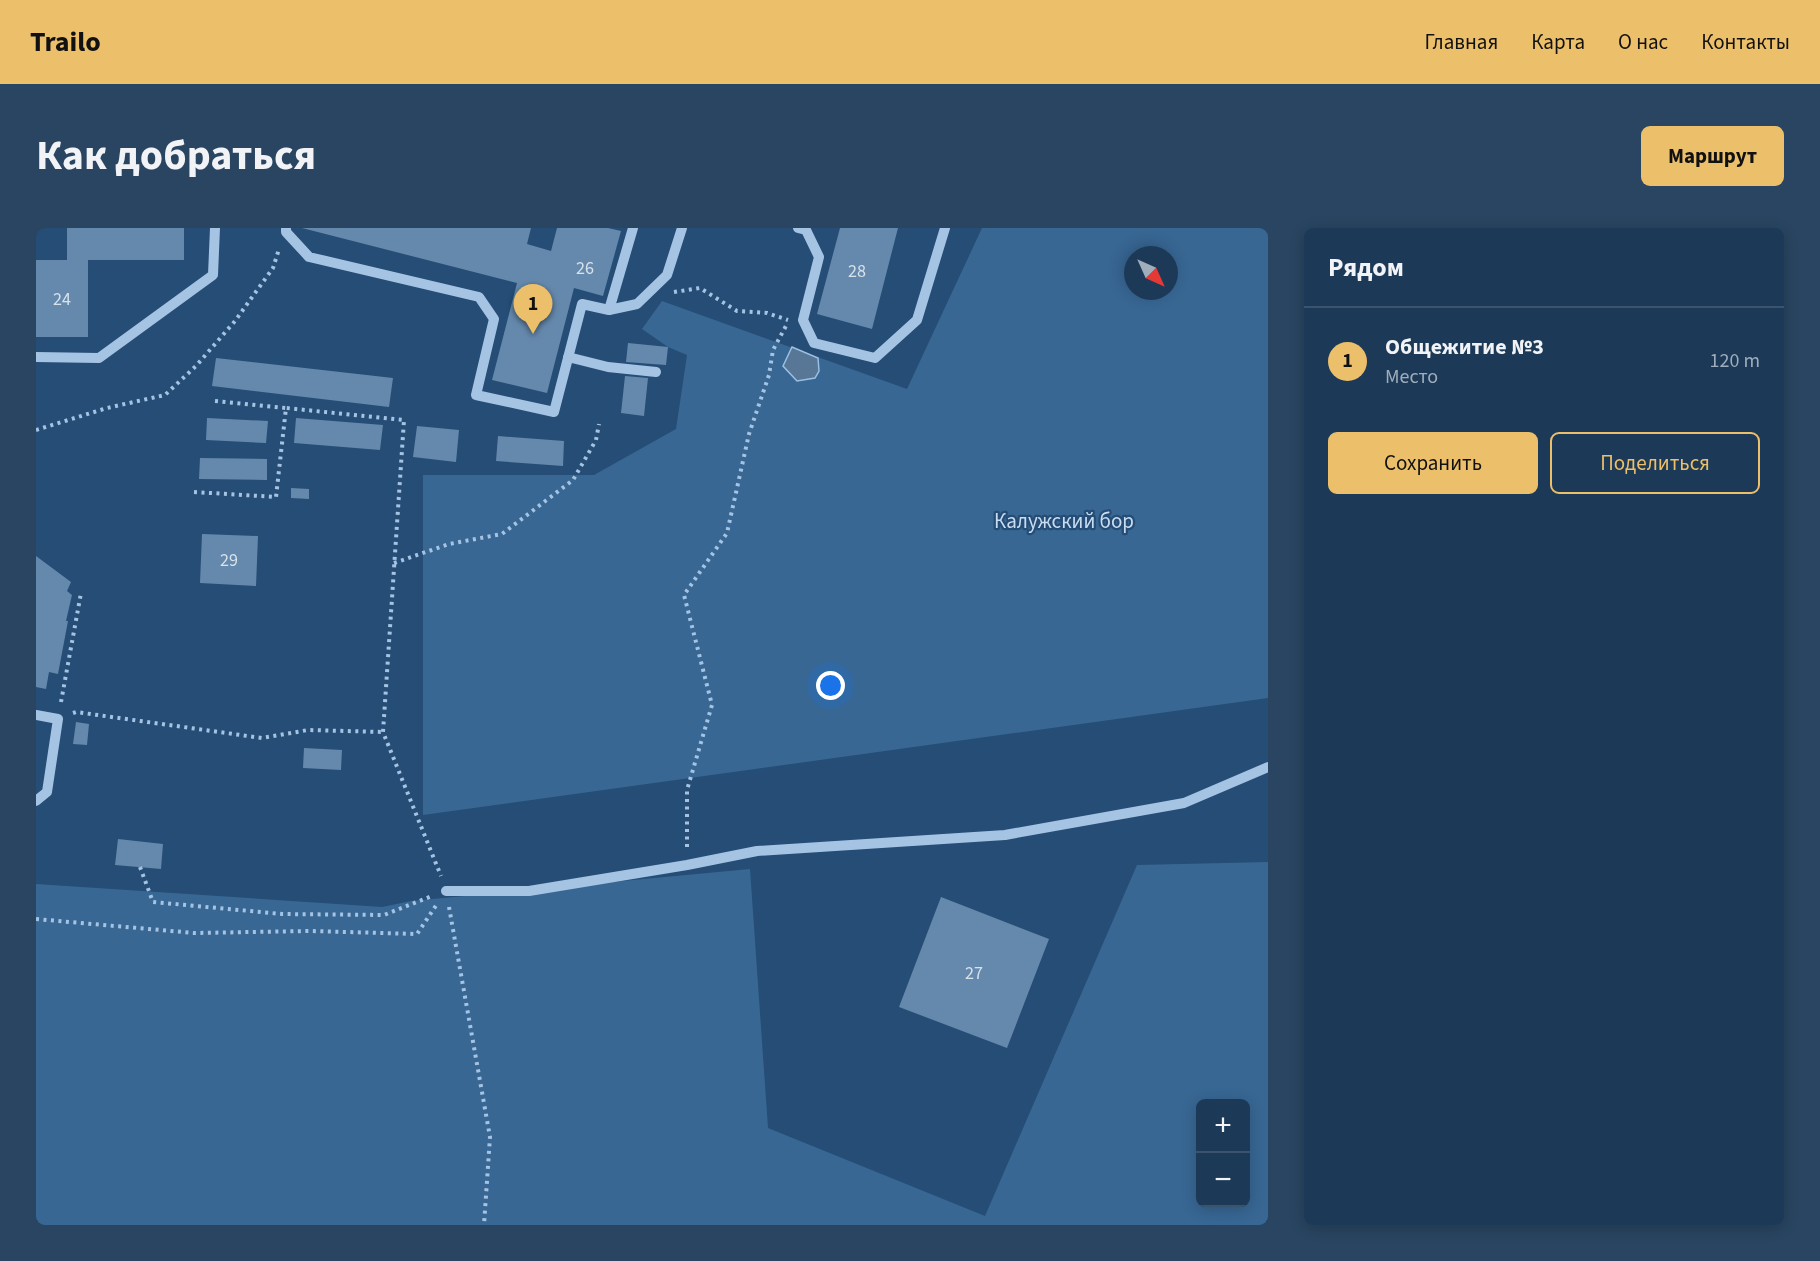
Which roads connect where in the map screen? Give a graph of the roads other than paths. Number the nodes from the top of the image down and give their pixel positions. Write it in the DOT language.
graph roads {
  1 [pos="215,228"];
  2 [pos="633,228"];
  3 [pos="682,228"];
  4 [pos="798,228"];
  5 [pos="945,228"];
  6 [pos="286,230"];
  7 [pos="609,310"];
  8 [pos="36,357"];
  9 [pos="568,357"];
  10 [pos="656,372"];
  11 [pos="36,715"];
  12 [pos="1268,767"];
  13 [pos="36,801"];
  14 [pos="446,891"];
  1 -- 8 [label="lane"];
  2 -- 7 [label="lane"];
  3 -- 7 [label="lane"];
  4 -- 5 [label="lane"];
  6 -- 9 [label="lane"];
  7 -- 9 [label="lane"];
  9 -- 10 [label="lane"];
  11 -- 13 [label="lane"];
  12 -- 14 [label="lane"];
}
